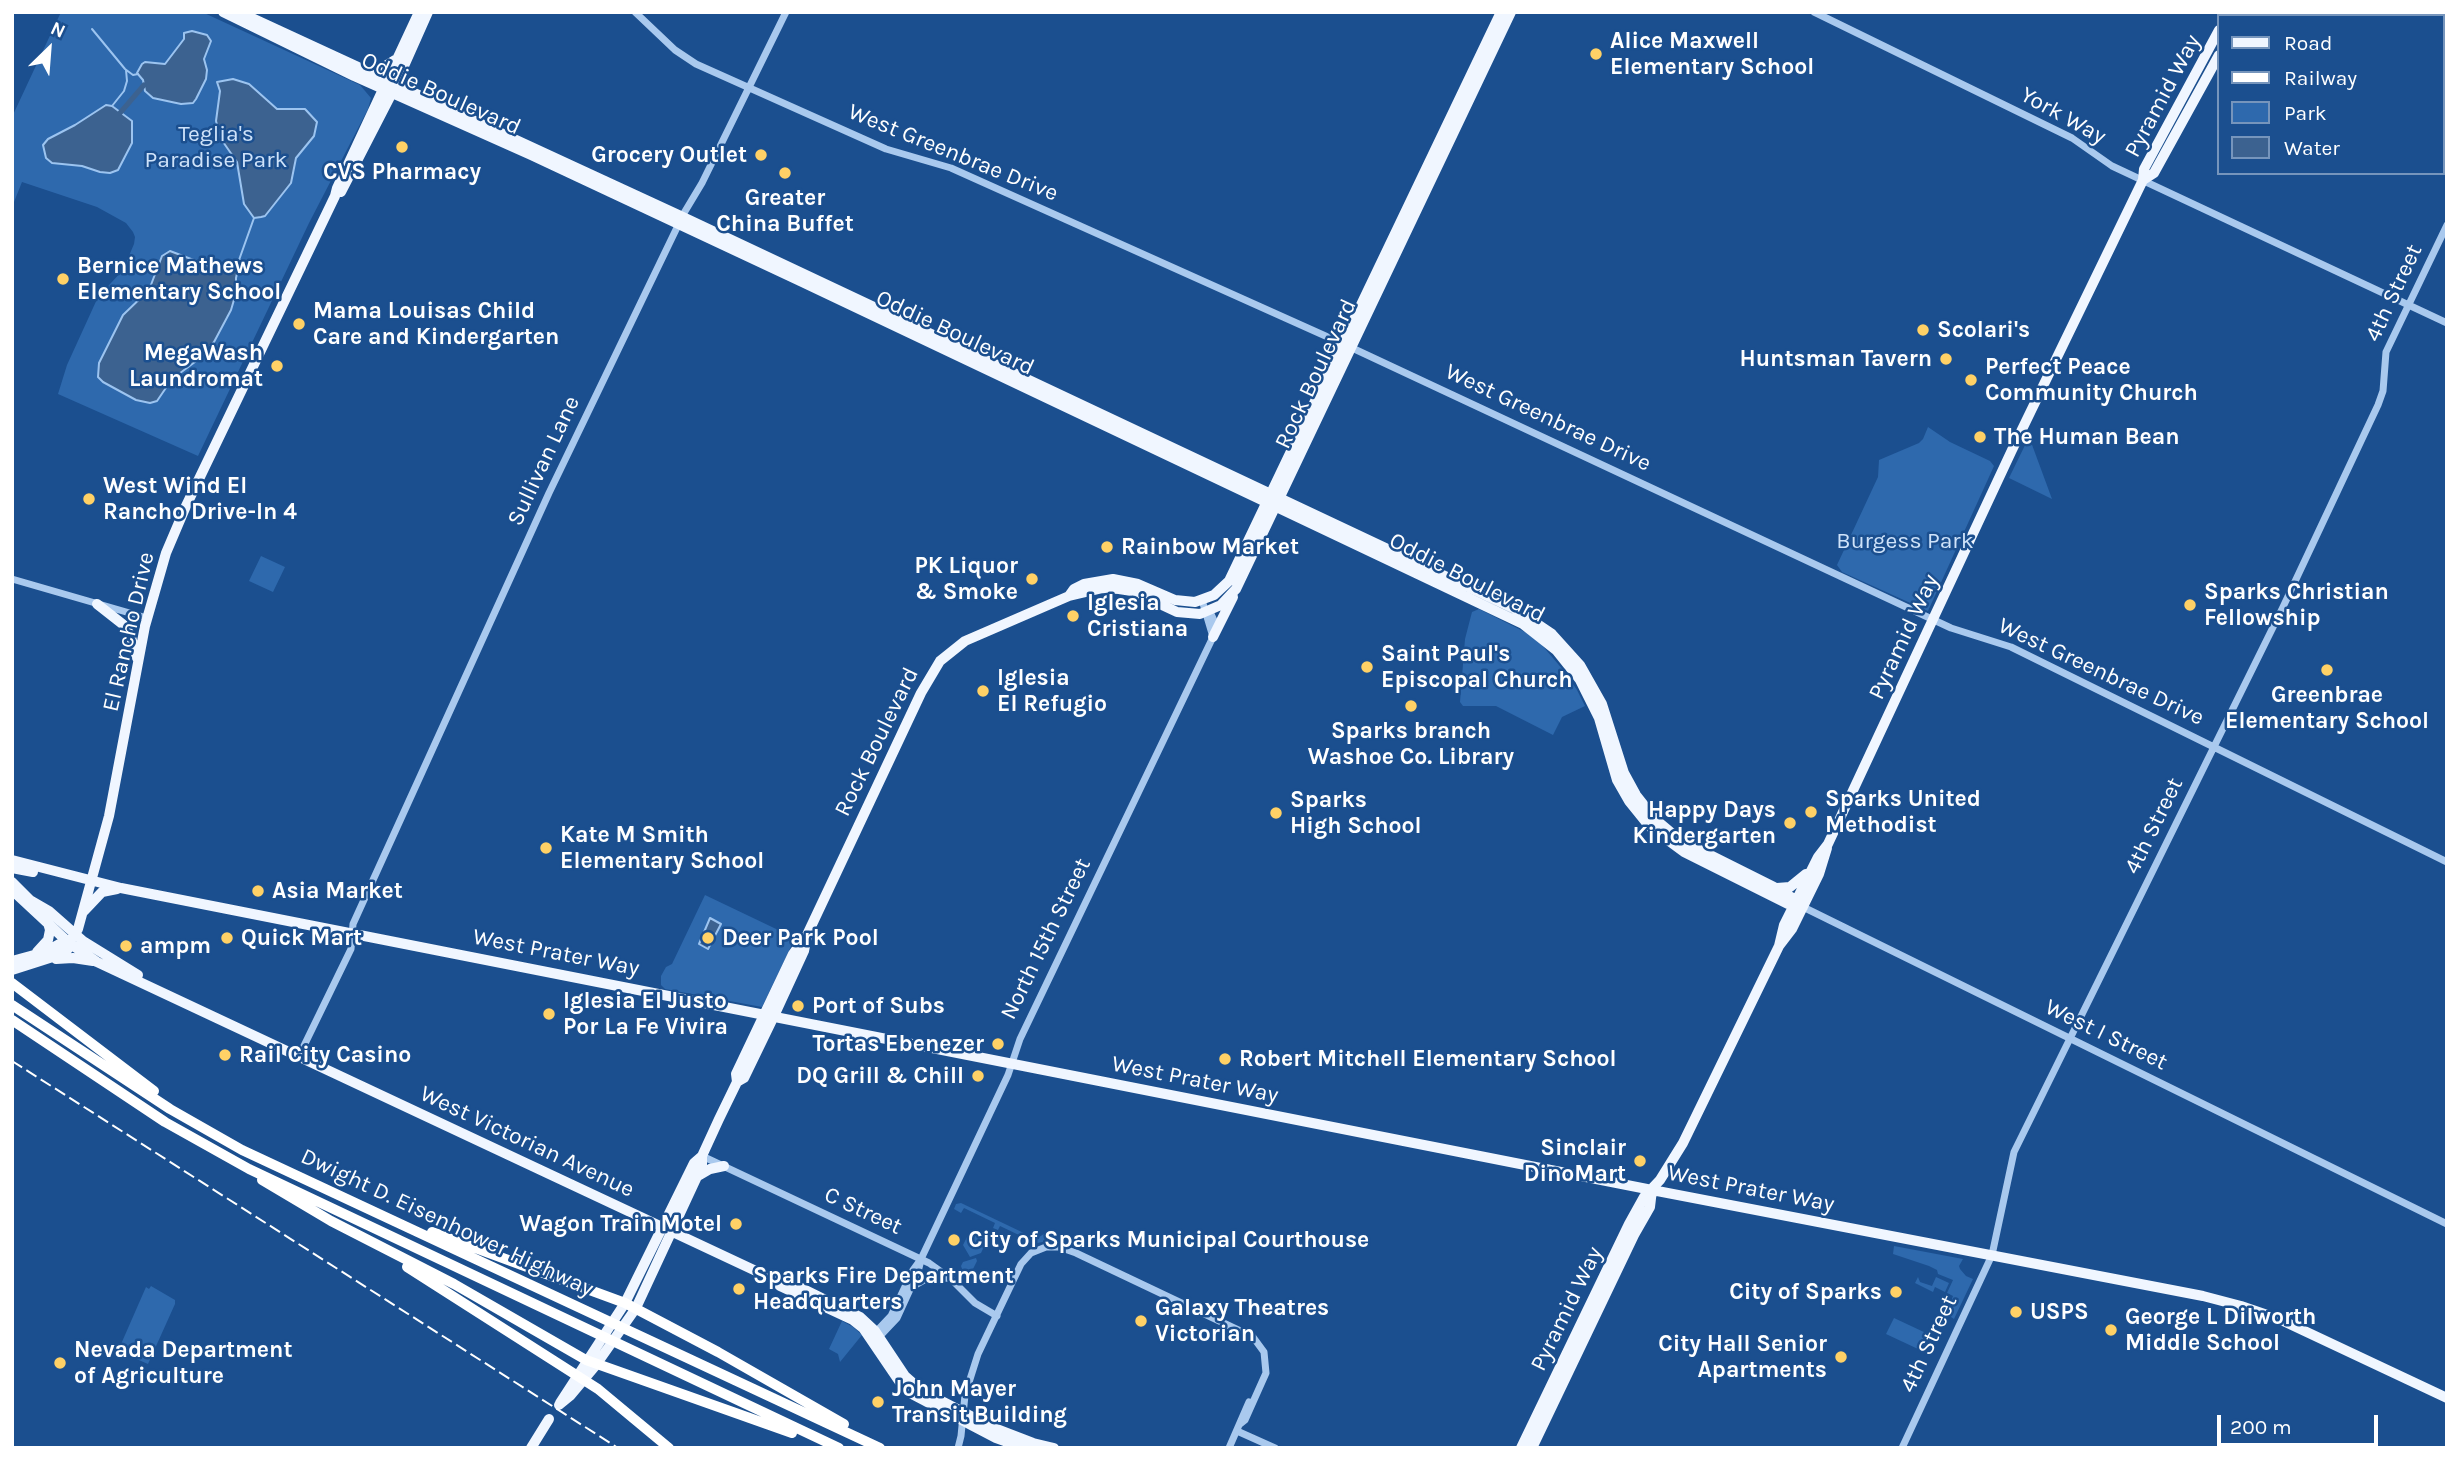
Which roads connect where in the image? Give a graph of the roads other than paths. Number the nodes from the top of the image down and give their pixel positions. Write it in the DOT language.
graph roads {
  1 [pos="223,12"];
  2 [pos="239,12"];
  3 [pos="419,12"];
  4 [pos="428,12"];
  5 [pos="635,12"];
  6 [pos="786,12"];
  7 [pos="1501,12"];
  8 [pos="1510,12"];
  9 [pos="1814,12"];
  10 [pos="2218,32"];
  11 [pos="2218,57"];
  12 [pos="396,60"];
  13 [pos="403,69"];
  14 [pos="359,74"];
  15 [pos="389,87"];
  16 [pos="749,88"];
  17 [pos="415,94"];
  18 [pos="372,111"];
  19 [pos="351,167"];
  20 [pos="2143,180"];
  21 [pos="681,221"];
  22 [pos="2447,225"];
  23 [pos="2409,305"];
  24 [pos="2447,323"];
  25 [pos="1346,345"];
  26 [pos="1273,499"];
  27 [pos="12,579"];
  28 [pos="1236,589"];
  29 [pos="1069,596"];
  30 [pos="1202,600"];
  31 [pos="97,604"];
  32 [pos="1207,612"];
  33 [pos="147,618"];
  34 [pos="1934,620"];
  35 [pos="1213,637"];
  36 [pos="138,662"];
  37 [pos="2214,747"];
  38 [pos="1828,844"];
  39 [pos="12,860"];
  40 [pos="2447,862"];
  41 [pos="12,868"];
  42 [pos="1812,869"];
  43 [pos="51,872"];
  44 [pos="12,882"];
  45 [pos="92,882"];
  46 [pos="1774,887"];
  47 [pos="121,888"];
  48 [pos="12,890"];
  49 [pos="1797,904"];
  50 [pos="84,912"];
  51 [pos="48,923"];
  52 [pos="352,933"];
  53 [pos="72,939"];
  54 [pos="35,955"];
  55 [pos="50,959"];
  56 [pos="12,961"];
  57 [pos="97,962"];
  58 [pos="12,970"];
  59 [pos="13,983"];
  60 [pos="151,986"];
  61 [pos="12,1005"];
  62 [pos="769,1015"];
  63 [pos="12,1021"];
  64 [pos="2070,1038"];
  65 [pos="299,1056"];
  66 [pos="1011,1063"];
  67 [pos="170,1109"];
  68 [pos="702,1156"];
  69 [pos="724,1166"];
  70 [pos="249,1169"];
  71 [pos="698,1176"];
  72 [pos="1652,1190"];
  73 [pos="375,1213"];
  74 [pos="2447,1224"];
  75 [pos="667,1229"];
  76 [pos="371,1241"];
  77 [pos="1992,1255"];
  78 [pos="921,1259"];
  79 [pos="950,1278"];
  80 [pos="911,1288"];
  81 [pos="630,1305"];
  82 [pos="997,1316"];
  83 [pos="875,1336"];
  84 [pos="591,1363"];
  85 [pos="2447,1398"];
  86 [pos="962,1417"];
  87 [pos="549,1419"];
  88 [pos="1239,1428"];
  89 [pos="879,1447"];
  90 [pos="531,1448"];
  91 [pos="669,1448"];
  92 [pos="826,1448"];
  93 [pos="839,1448"];
  94 [pos="958,1448"];
  95 [pos="1024,1448"];
  96 [pos="1054,1448"];
  97 [pos="1229,1448"];
  98 [pos="1275,1448"];
  99 [pos="1521,1448"];
  100 [pos="1532,1448"];
  101 [pos="1902,1448"];
  1 -- 14 [label="main road, Oddie Boulevard"];
  2 -- 14 [label="main road, Oddie Boulevard"];
  3 -- 12 [label="main road, El Rancho Drive"];
  4 -- 13 [label="main road, El Rancho Drive"];
  5 -- 16 [label="street, West Greenbrae Drive"];
  6 -- 16 [label="street, Sullivan Lane"];
  7 -- 25 [label="main road, Rock Boulevard"];
  8 -- 25 [label="main road, Rock Boulevard"];
  9 -- 20 [label="street, York Way"];
  10 -- 20 [label="main road, Pyramid Way"];
  11 -- 20 [label="main road, Pyramid Way"];
  12 -- 14 [label="main road"];
  12 -- 15 [label="main road, El Rancho Drive"];
  13 -- 15 [label="main road, El Rancho Drive"];
  13 -- 17 [label="main road"];
  14 -- 15 [label="main road, Oddie Boulevard"];
  14 -- 18 [label="main road"];
  15 -- 17 [label="main road, Oddie Boulevard"];
  15 -- 18 [label="main road, El Rancho Drive"];
  15 -- 19 [label="main road, El Rancho Drive"];
  15 -- 21 [label="main road, Oddie Boulevard"];
  16 -- 21 [label="street, Sullivan Lane"];
  16 -- 25 [label="street, West Greenbrae Drive"];
  17 -- 21 [label="main road, Oddie Boulevard"];
  18 -- 19 [label="main road, El Rancho Drive"];
  19 -- 33 [label="main road, El Rancho Drive"];
  20 -- 23 [label="street, York Way"];
  20 -- 34 [label="main road, Pyramid Way"];
  21 -- 26 [label="main road, Oddie Boulevard"];
  21 -- 52 [label="street, Sullivan Lane"];
  22 -- 23 [label="street, 4th Street"];
  23 -- 24 [label="street, York Way"];
  23 -- 37 [label="street, 4th Street"];
  25 -- 26 [label="main road, Rock Boulevard"];
  25 -- 34 [label="street, West Greenbrae Drive"];
  26 -- 28 [label="main road, Rock Boulevard"];
  26 -- 30 [label="main road, Rock Boulevard"];
  26 -- 46 [label="main road, Oddie Boulevard"];
  26 -- 49 [label="main road, Oddie Boulevard"];
  27 -- 31 [label="street"];
  28 -- 32 [label="main road, Rock Boulevard"];
  28 -- 35 [label="main road"];
  29 -- 30 [label="main road, Rock Boulevard"];
  29 -- 32 [label="main road, Rock Boulevard"];
  29 -- 62 [label="main road, Rock Boulevard"];
  30 -- 32 [label="street"];
  31 -- 33 [label="street"];
  31 -- 36 [label="main road"];
  32 -- 35 [label="street"];
  33 -- 36 [label="main road, El Rancho Drive"];
  34 -- 37 [label="street, West Greenbrae Drive"];
  34 -- 38 [label="main road, Pyramid Way"];
  35 -- 66 [label="street, North 15th Street"];
  36 -- 45 [label="main road, El Rancho Drive"];
  37 -- 40 [label="street, West Greenbrae Drive"];
  37 -- 64 [label="street, 4th Street"];
  38 -- 42 [label="main road, Pyramid Way"];
  38 -- 49 [label="main road, Pyramid Way"];
  39 -- 43 [label="main road, West Prater Way"];
  41 -- 43 [label="main road, West Prater Way"];
  42 -- 46 [label="main road"];
  42 -- 49 [label="main road, Pyramid Way"];
  43 -- 45 [label="main road, West Prater Way"];
  44 -- 53 [label="main road, West Victorian Avenue"];
  45 -- 47 [label="main road, West Prater Way"];
  45 -- 50 [label="main road, El Rancho Drive"];
  46 -- 49 [label="main road, Oddie Boulevard"];
  47 -- 50 [label="main road"];
  47 -- 52 [label="main road, West Prater Way"];
  48 -- 51 [label="main road, West Victorian Avenue"];
  49 -- 64 [label="street, West I Street"];
  49 -- 72 [label="main road, Pyramid Way"];
  50 -- 53 [label="main road, El Rancho Drive"];
  51 -- 53 [label="main road, West Victorian Avenue"];
  51 -- 54 [label="main road"];
  52 -- 62 [label="main road, West Prater Way"];
  52 -- 65 [label="street, Sullivan Lane"];
  53 -- 54 [label="main road"];
  53 -- 55 [label="main road"];
  53 -- 57 [label="main road, West Victorian Avenue"];
  53 -- 60 [label="main road, West Victorian Avenue"];
  54 -- 56 [label="main road"];
  55 -- 57 [label="main road"];
  55 -- 58 [label="main road"];
  57 -- 60 [label="main road, West Victorian Avenue"];
  59 -- 67 [label="highway"];
  60 -- 65 [label="main road, West Victorian Avenue"];
  61 -- 67 [label="highway, Dwight D. Eisenhower Highway"];
  62 -- 66 [label="main road, West Prater Way"];
  62 -- 68 [label="main road, Rock Boulevard"];
  63 -- 70 [label="highway, Dwight D. Eisenhower Highway"];
  64 -- 74 [label="street, West I Street"];
  64 -- 77 [label="street, 4th Street"];
  65 -- 75 [label="main road, West Victorian Avenue"];
  66 -- 72 [label="main road, West Prater Way"];
  66 -- 78 [label="street, North 15th Street"];
  67 -- 73 [label="highway, Dwight D. Eisenhower Highway"];
  68 -- 69 [label="street, C Street"];
  68 -- 71 [label="main road, Rock Boulevard"];
  68 -- 75 [label="main road, Rock Boulevard"];
  69 -- 71 [label="main road"];
  69 -- 78 [label="street, C Street"];
  70 -- 76 [label="highway"];
  70 -- 93 [label="highway, Dwight D. Eisenhower Highway"];
  71 -- 75 [label="main road, Rock Boulevard"];
  72 -- 77 [label="main road, West Prater Way"];
  72 -- 99 [label="main road, Pyramid Way"];
  72 -- 100 [label="main road, Pyramid Way"];
  73 -- 81 [label="highway"];
  73 -- 89 [label="highway, Dwight D. Eisenhower Highway"];
  75 -- 81 [label="main road, Rock Boulevard"];
  75 -- 83 [label="main road, West Victorian Avenue"];
  76 -- 84 [label="highway"];
  76 -- 91 [label="highway"];
  77 -- 85 [label="main road, West Prater Way"];
  77 -- 101 [label="street, 4th Street"];
  78 -- 79 [label="street, C Street"];
  78 -- 80 [label="street, North 15th Street"];
  78 -- 83 [label="street, North 15th Street"];
  79 -- 80 [label="street"];
  79 -- 82 [label="street, C Street"];
  80 -- 83 [label="street, North 15th Street"];
  81 -- 84 [label="main road, Rock Boulevard"];
  81 -- 89 [label="highway"];
  82 -- 86 [label="street"];
  82 -- 88 [label="street"];
  83 -- 86 [label="main road, West Victorian Avenue"];
  84 -- 92 [label="highway"];
  86 -- 94 [label="street"];
  86 -- 95 [label="main road, West Victorian Avenue"];
  86 -- 96 [label="main road, West Victorian Avenue"];
  87 -- 90 [label="main road"];
  88 -- 97 [label="street"];
  88 -- 98 [label="street"];
}
